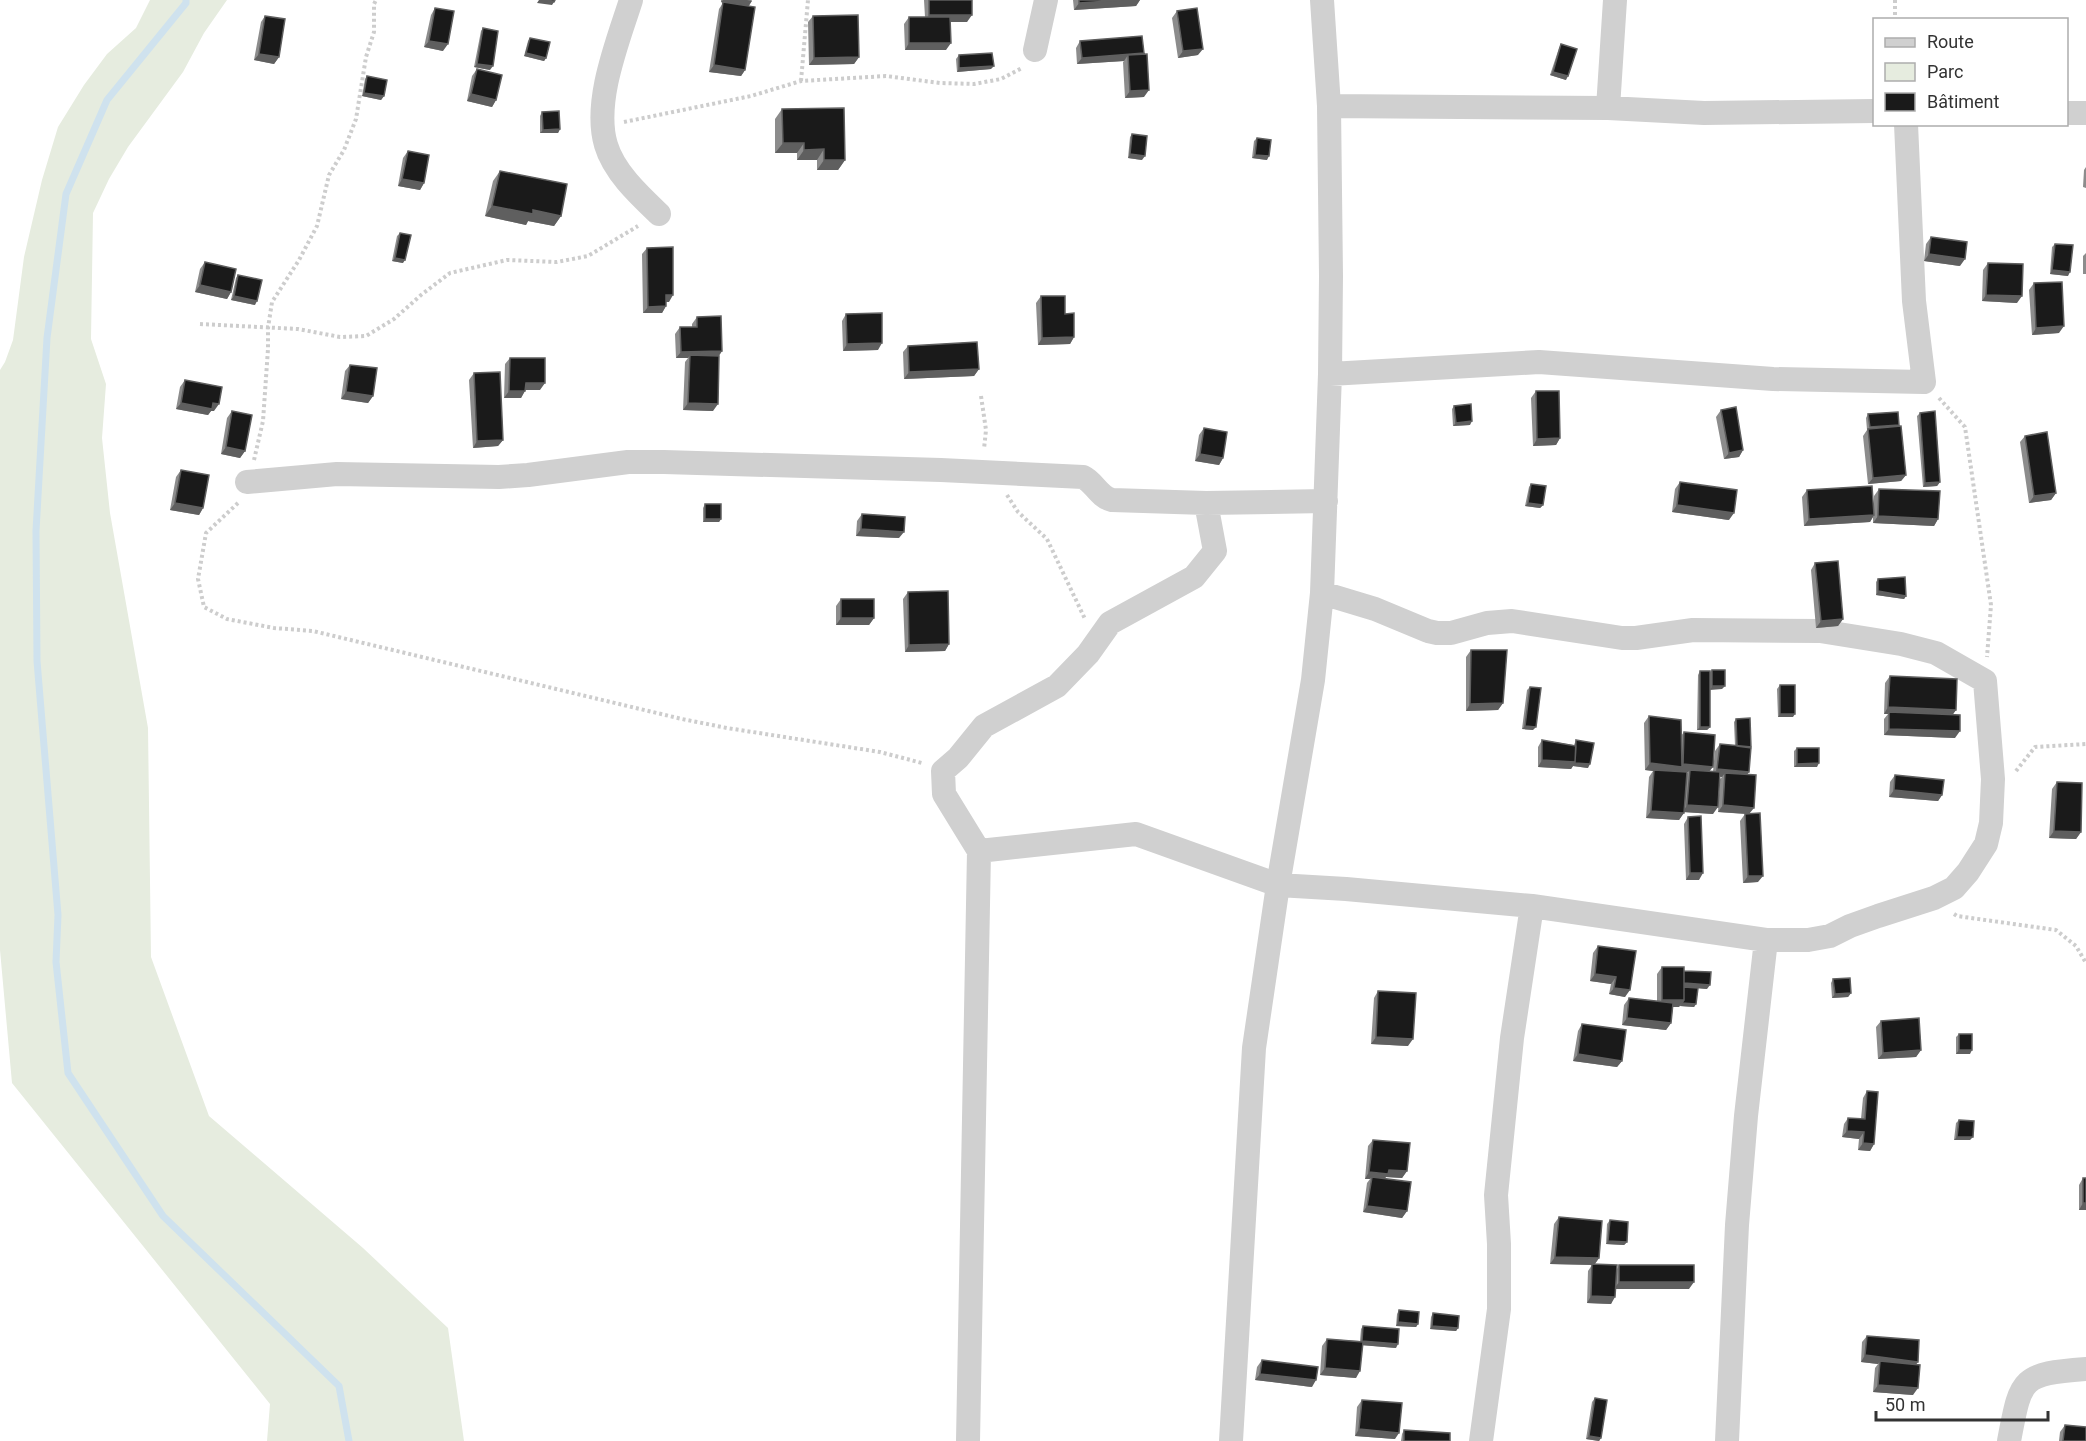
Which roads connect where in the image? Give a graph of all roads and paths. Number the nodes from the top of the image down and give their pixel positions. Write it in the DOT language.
graph roads {
  1 [pos="376,0"];
  2 [pos="631,0"];
  3 [pos="808,0"];
  4 [pos="1046,0"];
  5 [pos="1322,0"];
  6 [pos="1615,0"];
  7 [pos="1894,0"];
  8 [pos="1895,18"];
  9 [pos="1035,50"];
  10 [pos="801,81"];
  11 [pos="1329,106"];
  12 [pos="1608,108"];
  13 [pos="1873,111"];
  14 [pos="2068,113"];
  15 [pos="2086,113"];
  16 [pos="603,126"];
  17 [pos="1906,126"];
  18 [pos="659,214"];
  19 [pos="200,324"];
  20 [pos="268,328"];
  21 [pos="1330,374"];
  22 [pos="1924,382"];
  23 [pos="981,396"];
  24 [pos="993,471"];
  25 [pos="247,482"];
  26 [pos="1326,501"];
  27 [pos="1206,503"];
  28 [pos="1322,592"];
  29 [pos="1088,654"];
  30 [pos="1985,681"];
  31 [pos="2086,744"];
  32 [pos="943,771"];
  33 [pos="1993,779"];
  34 [pos="980,851"];
  35 [pos="1278,885"];
  36 [pos="1934,898"];
  37 [pos="1532,906"];
  38 [pos="1766,940"];
  39 [pos="2086,963"];
  40 [pos="2086,1369"];
  41 [pos="968,1441"];
  42 [pos="1231,1441"];
  43 [pos="1481,1441"];
  44 [pos="1727,1441"];
  45 [pos="2009,1441"];
  1 -- 20 [label="path"];
  2 -- 16 [label="street"];
  3 -- 10 [label="path"];
  4 -- 9 [label="street"];
  5 -- 11 [label="street"];
  6 -- 12 [label="street"];
  7 -- 8 [label="path"];
  9 -- 10 [label="path"];
  10 -- 16 [label="path"];
  11 -- 12 [label="street"];
  11 -- 21 [label="street"];
  12 -- 13 [label="street"];
  14 -- 15 [label="street"];
  16 -- 18 [label="street"];
  17 -- 22 [label="street"];
  18 -- 20 [label="path"];
  19 -- 20 [label="path"];
  20 -- 25 [label="path"];
  21 -- 22 [label="street"];
  21 -- 26 [label="street"];
  22 -- 30 [label="path"];
  23 -- 24 [label="path"];
  24 -- 25 [label="street"];
  24 -- 27 [label="street"];
  24 -- 29 [label="path"];
  25 -- 32 [label="path"];
  26 -- 27 [label="street"];
  26 -- 28 [label="street"];
  27 -- 29 [label="street"];
  28 -- 30 [label="street"];
  28 -- 35 [label="street"];
  29 -- 32 [label="street"];
  30 -- 33 [label="street"];
  31 -- 33 [label="path"];
  32 -- 34 [label="street"];
  33 -- 36 [label="street"];
  34 -- 35 [label="street"];
  34 -- 41 [label="street"];
  35 -- 37 [label="street"];
  35 -- 42 [label="street"];
  36 -- 38 [label="street"];
  36 -- 39 [label="path"];
  37 -- 38 [label="street"];
  37 -- 43 [label="street"];
  38 -- 44 [label="street"];
  40 -- 45 [label="street"];
}
